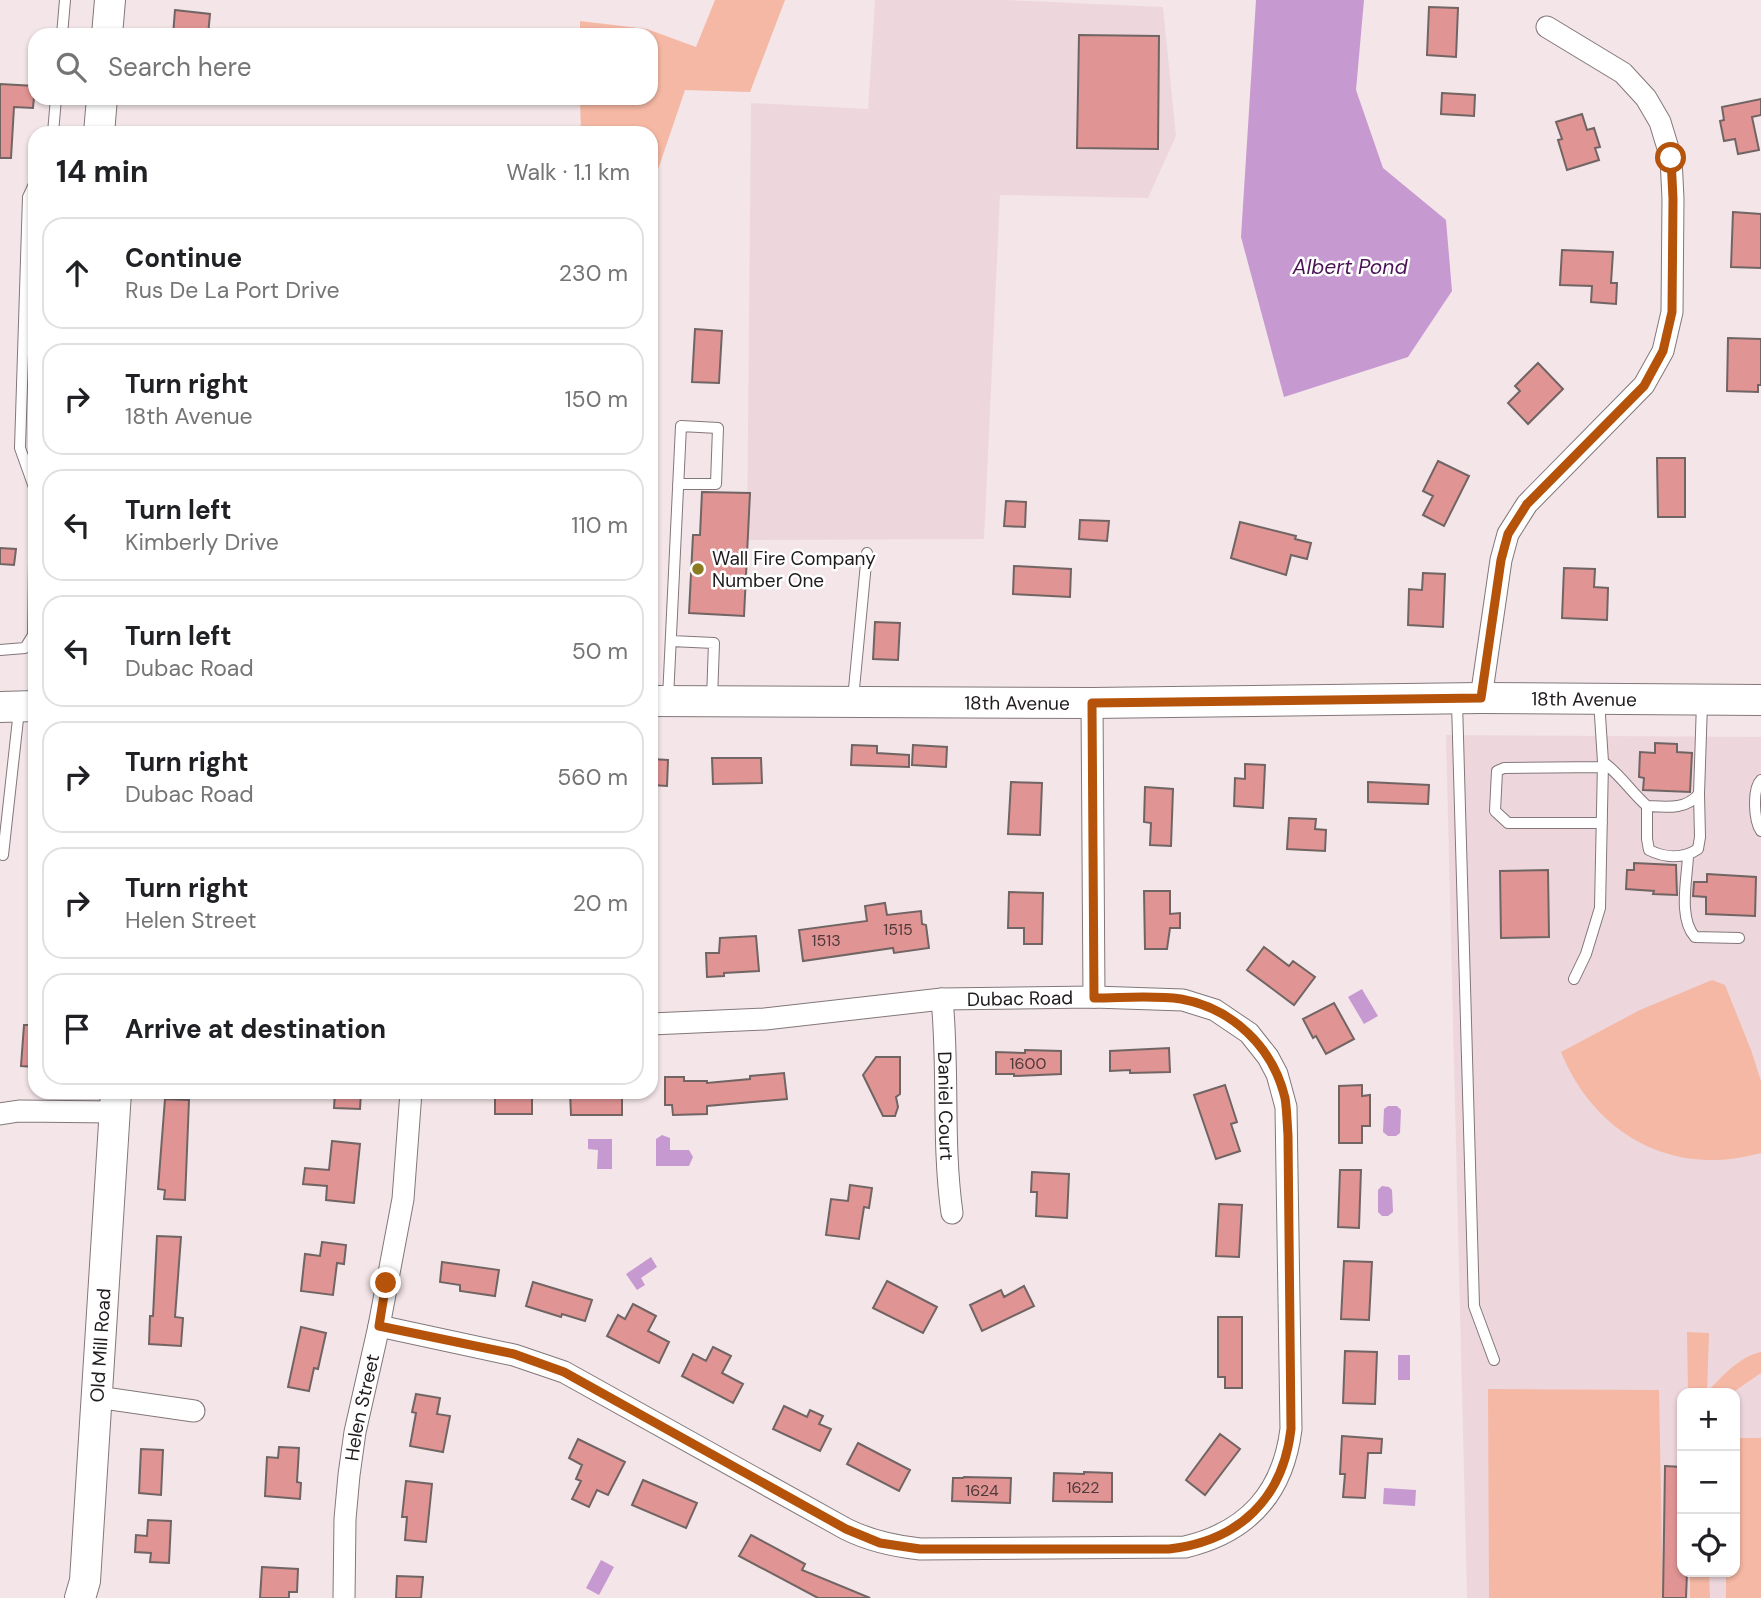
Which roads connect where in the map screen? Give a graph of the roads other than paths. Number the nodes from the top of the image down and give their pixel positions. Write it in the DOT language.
graph roads {
  1 [pos="65,0"];
  2 [pos="110,0"];
  3 [pos="1547,27"];
  4 [pos="63,28"];
  5 [pos="108,28"];
  6 [pos="55,105"];
  7 [pos="101,105"];
  8 [pos="54,126"];
  9 [pos="100,126"];
  10 [pos="28,197"];
  11 [pos="28,470"];
  12 [pos="678,484"];
  13 [pos="867,553"];
  14 [pos="671,642"];
  15 [pos="28,643"];
  16 [pos="0,650"];
  17 [pos="1469,698"];
  18 [pos="1599,699"];
  19 [pos="1703,700"];
  20 [pos="659,701"];
  21 [pos="1761,701"];
  22 [pos="712,702"];
  23 [pos="853,702"];
  24 [pos="1092,703"];
  25 [pos="18,707"];
  26 [pos="1603,764"];
  27 [pos="1761,780"];
  28 [pos="1699,794"];
  29 [pos="1647,806"];
  30 [pos="1602,823"];
  31 [pos="1761,831"];
  32 [pos="3,855"];
  33 [pos="1688,856"];
  34 [pos="1740,938"];
  35 [pos="1574,979"];
  36 [pos="1094,998"];
  37 [pos="942,999"];
  38 [pos="658,1024"];
  39 [pos="410,1099"];
  40 [pos="115,1102"];
  41 [pos="0,1114"];
  42 [pos="953,1213"];
  43 [pos="379,1326"];
  44 [pos="1494,1360"];
  45 [pos="97,1397"];
  46 [pos="194,1411"];
  47 [pos="80,1598"];
  48 [pos="344,1598"];
  1 -- 4 [label="lane"];
  2 -- 5 [label="street"];
  3 -- 17 [label="street"];
  6 -- 8 [label="lane"];
  7 -- 9 [label="street"];
  10 -- 11 [label="lane"];
  12 -- 12 [label="lane"];
  12 -- 14 [label="lane"];
  13 -- 23 [label="lane"];
  14 -- 20 [label="lane"];
  14 -- 22 [label="lane"];
  15 -- 16 [label="lane"];
  17 -- 18 [label="street, 18th Avenue"];
  17 -- 24 [label="street, 18th Avenue"];
  17 -- 44 [label="lane"];
  18 -- 19 [label="street, 18th Avenue"];
  18 -- 26 [label="lane"];
  19 -- 21 [label="street, 18th Avenue"];
  19 -- 28 [label="lane"];
  20 -- 22 [label="street, 18th Avenue"];
  22 -- 23 [label="street, 18th Avenue"];
  23 -- 24 [label="street, 18th Avenue"];
  24 -- 36 [label="street"];
  25 -- 32 [label="lane"];
  26 -- 29 [label="lane"];
  26 -- 30 [label="lane"];
  26 -- 30 [label="lane"];
  27 -- 31 [label="lane"];
  28 -- 29 [label="lane"];
  28 -- 33 [label="lane"];
  29 -- 33 [label="lane"];
  30 -- 35 [label="lane"];
  33 -- 34 [label="lane"];
  36 -- 37 [label="street, Dubac Road"];
  36 -- 43 [label="street, Dubac Road"];
  37 -- 38 [label="street, Dubac Road"];
  37 -- 42 [label="street, Daniel Court"];
  39 -- 43 [label="street, Helen Street"];
  40 -- 41 [label="street"];
  40 -- 45 [label="street, Old Mill Road"];
  43 -- 48 [label="street, Helen Street"];
  45 -- 46 [label="street"];
  45 -- 47 [label="street, Old Mill Road"];
}
